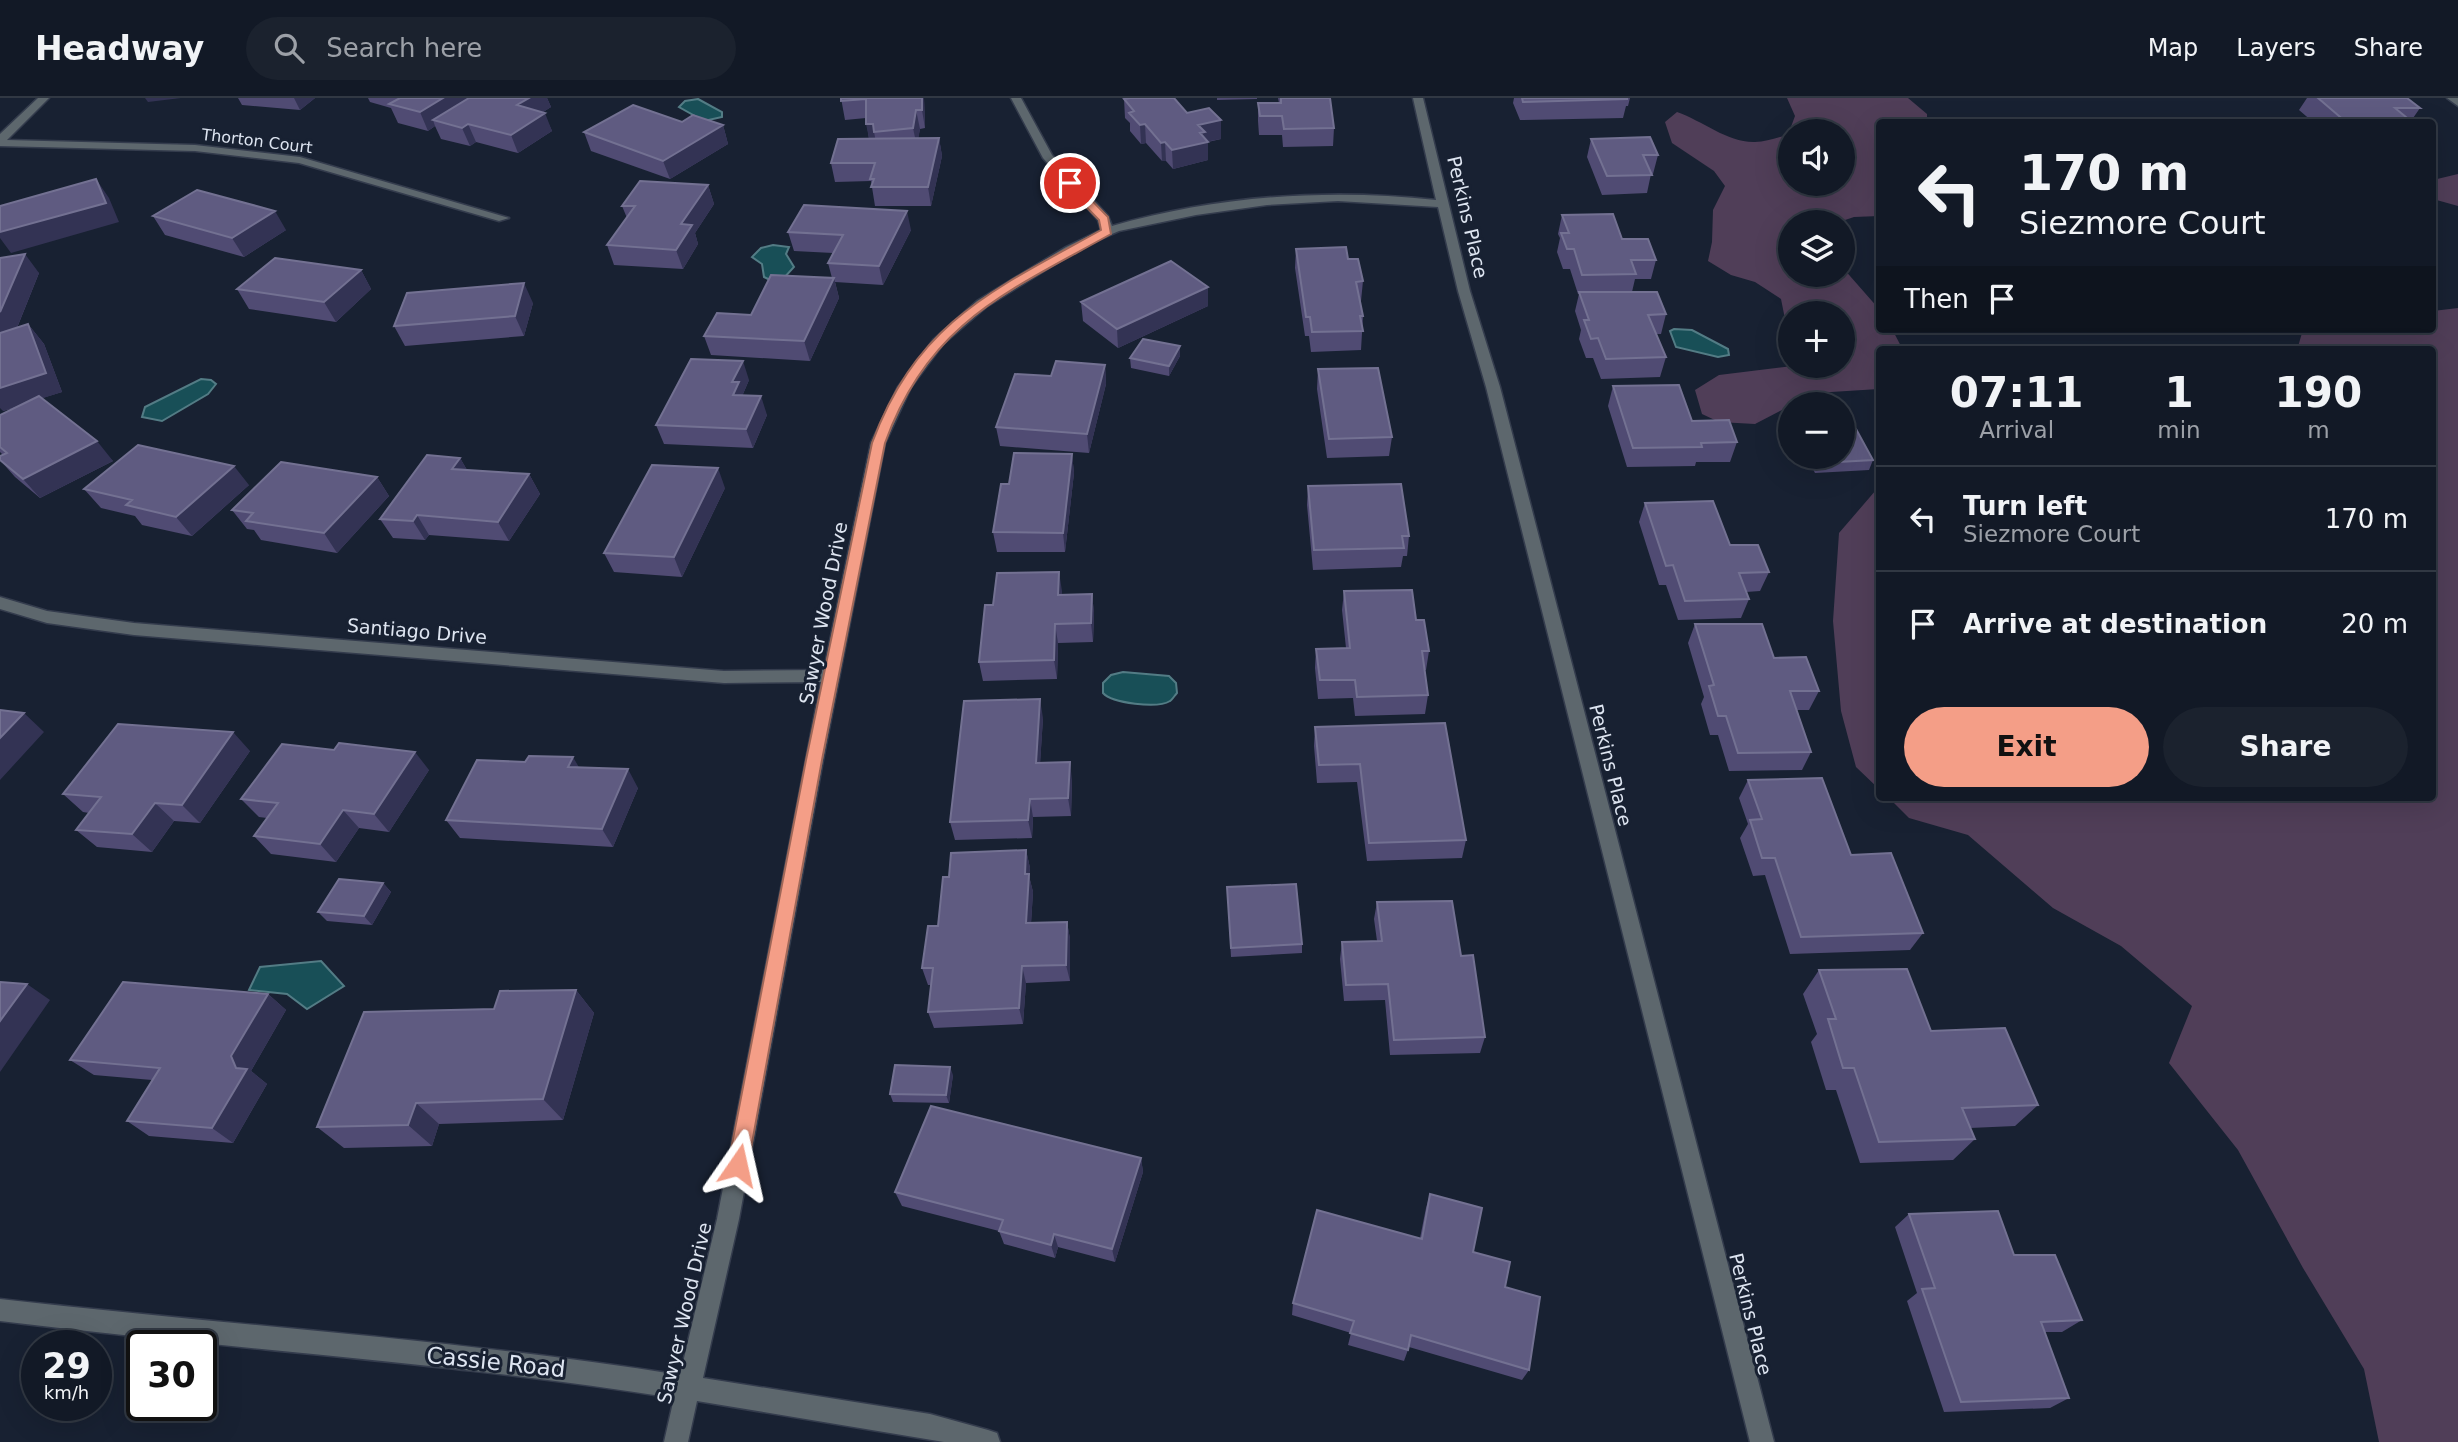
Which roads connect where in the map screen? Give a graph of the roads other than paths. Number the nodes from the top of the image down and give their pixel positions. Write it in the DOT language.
graph roads {
  1 [pos="44,98"];
  2 [pos="1016,98"];
  3 [pos="1418,98"];
  4 [pos="2452,98"];
  5 [pos="2458,103"];
  6 [pos="0,141"];
  7 [pos="1445,204"];
  8 [pos="503,218"];
  9 [pos="1107,231"];
  10 [pos="0,603"];
  11 [pos="833,676"];
  12 [pos="0,1310"];
  13 [pos="688,1388"];
  14 [pos="676,1442"];
  15 [pos="988,1442"];
  16 [pos="1762,1442"];
  1 -- 6 [label="street"];
  2 -- 9 [label="street"];
  3 -- 7 [label="street, Perkins Place"];
  4 -- 5 [label="street"];
  6 -- 8 [label="street, Thorton Court"];
  7 -- 9 [label="street, Sawyer Wood Drive"];
  7 -- 16 [label="street, Perkins Place"];
  9 -- 11 [label="street, Sawyer Wood Drive"];
  10 -- 11 [label="street, Santiago Drive"];
  11 -- 13 [label="street, Sawyer Wood Drive"];
  12 -- 13 [label="street, Cassie Road"];
  13 -- 14 [label="street, Sawyer Wood Drive"];
  13 -- 15 [label="street, Cassie Road"];
}
